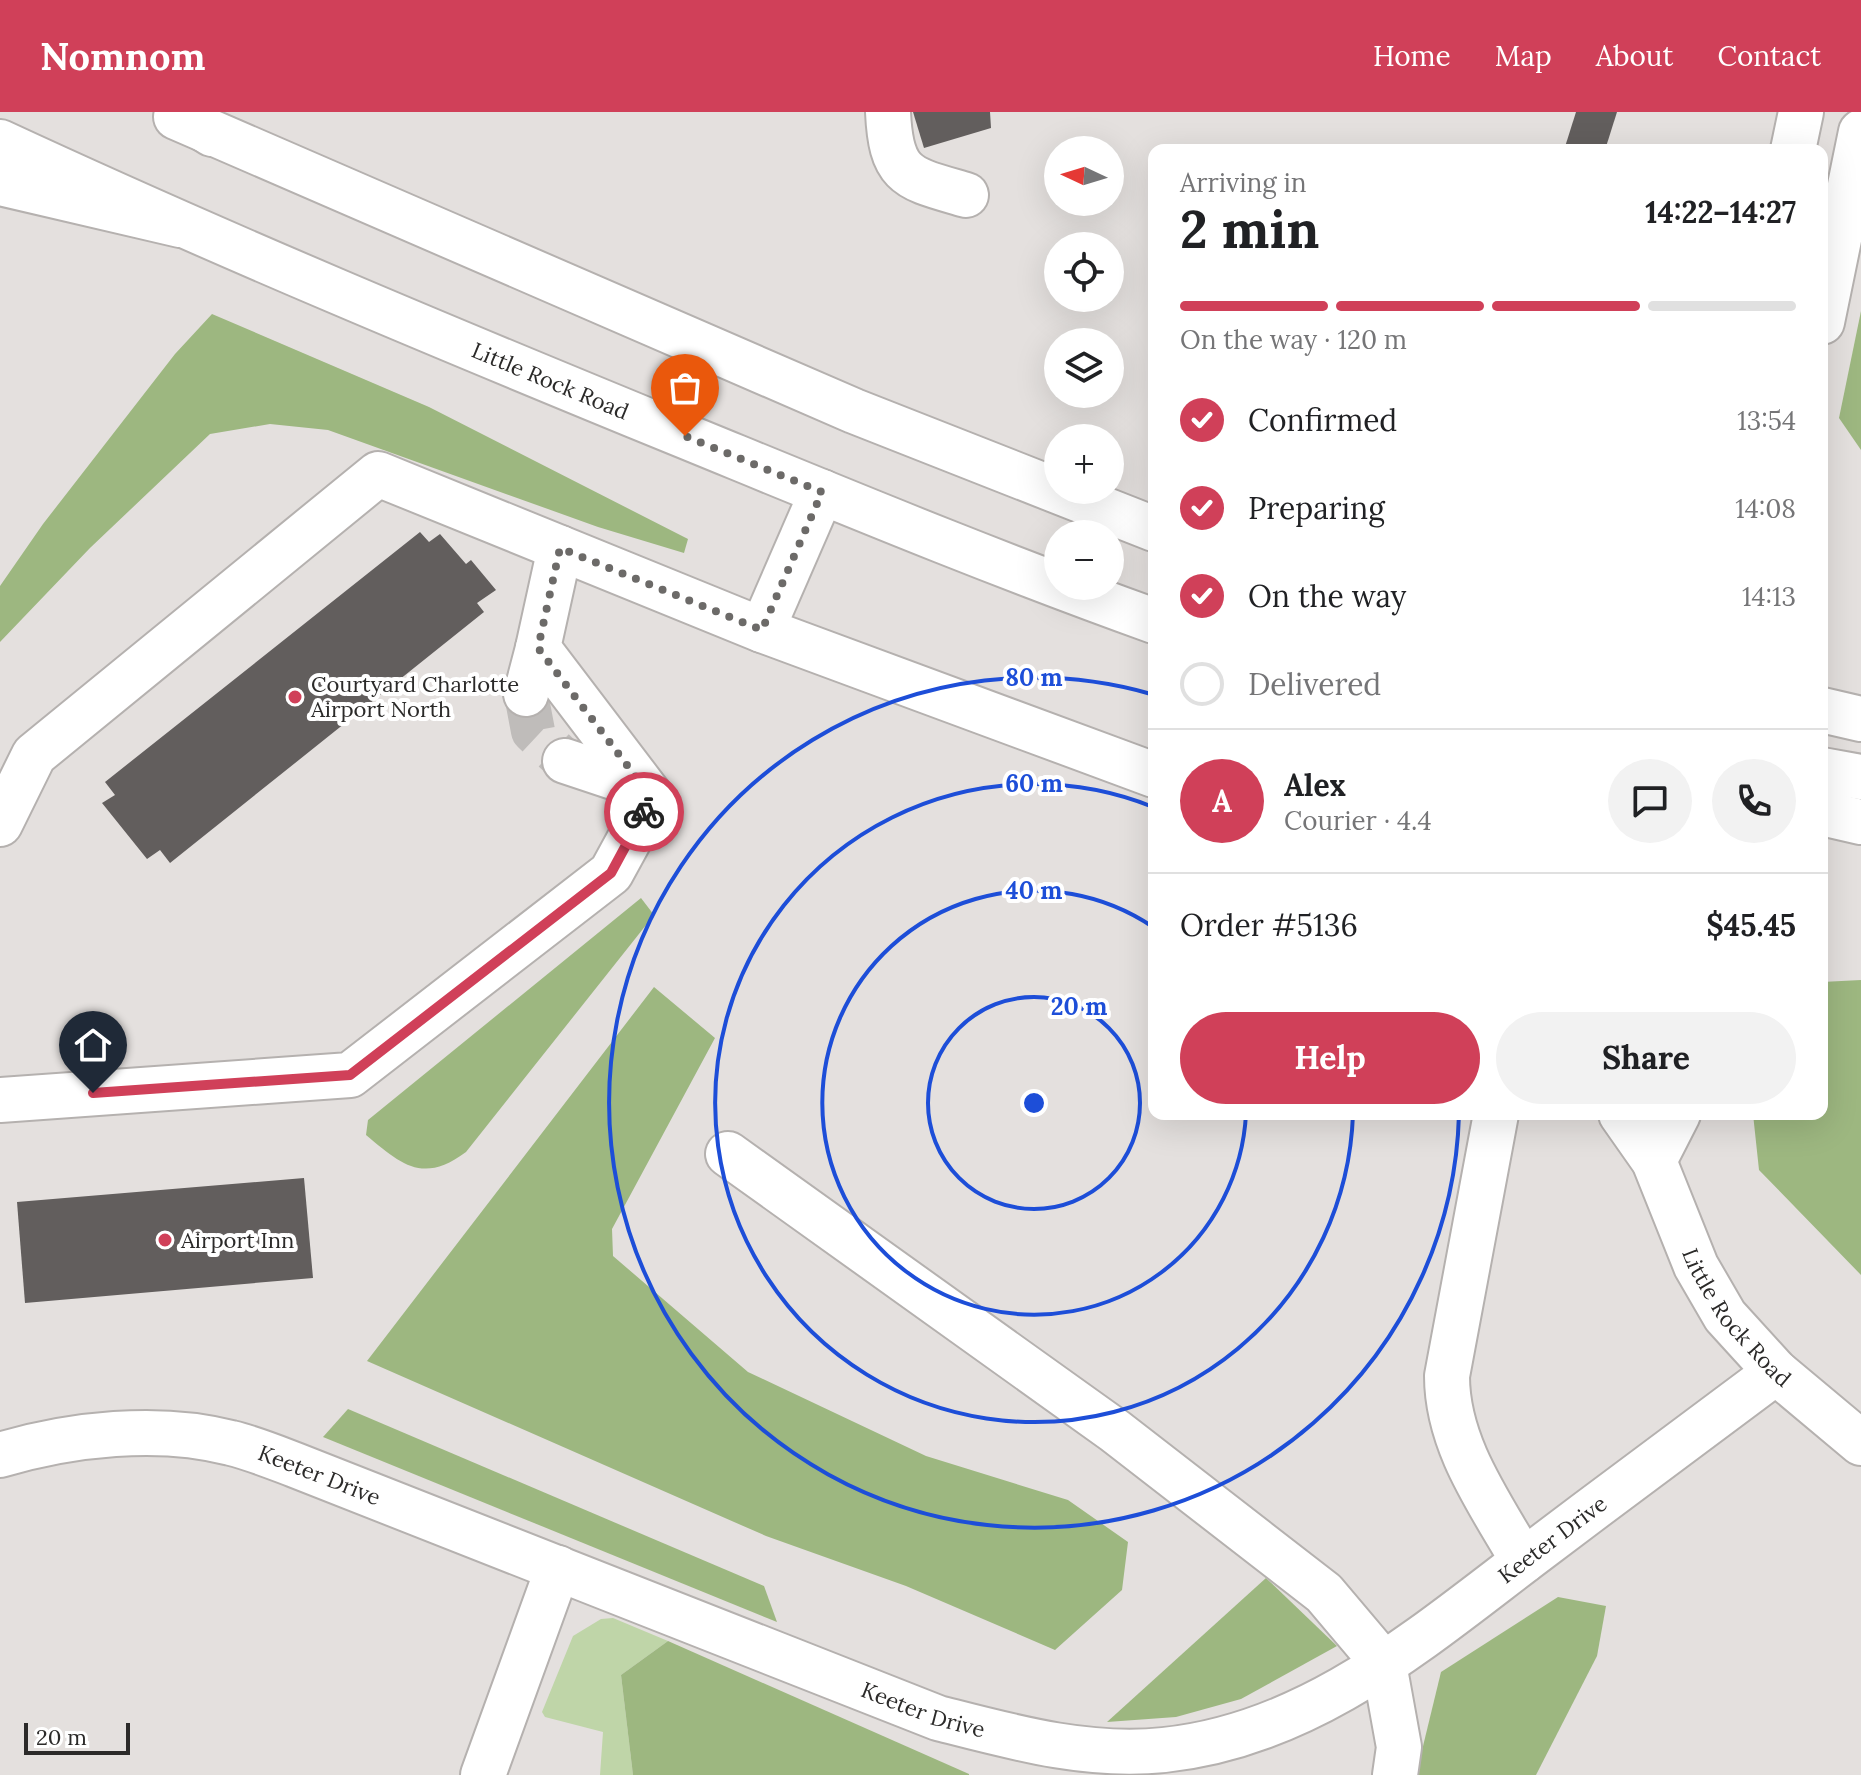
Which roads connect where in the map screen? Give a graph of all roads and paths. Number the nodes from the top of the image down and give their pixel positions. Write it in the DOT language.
graph roads {
  1 [pos="165,112"];
  2 [pos="888,112"];
  3 [pos="1801,112"];
  4 [pos="195,123"];
  5 [pos="1861,132"];
  6 [pos="0,142"];
  7 [pos="1794,144"];
  8 [pos="0,183"];
  9 [pos="966,195"];
  10 [pos="180,225"];
  11 [pos="1828,293"];
  12 [pos="822,492"];
  13 [pos="1148,527"];
  14 [pos="560,548"];
  15 [pos="1148,619"];
  16 [pos="762,630"];
  17 [pos="538,648"];
  18 [pos="526,694"];
  19 [pos="1828,711"];
  20 [pos="1861,719"];
  21 [pos="565,761"];
  22 [pos="1828,771"];
  23 [pos="1148,773"];
  24 [pos="1861,777"];
  25 [pos="643,787"];
  26 [pos="1828,814"];
  27 [pos="1861,822"];
  28 [pos="0,824"];
  29 [pos="0,1100"];
  30 [pos="1495,1120"];
  31 [pos="1625,1120"];
  32 [pos="1675,1120"];
  33 [pos="728,1154"];
  34 [pos="1654,1161"];
  35 [pos="1776,1372"];
  36 [pos="1861,1443"];
  37 [pos="0,1455"];
  38 [pos="1523,1561"];
  39 [pos="558,1568"];
  40 [pos="1384,1664"];
  41 [pos="1022,1758"];
  42 [pos="483,1775"];
  43 [pos="1395,1775"];
  1 -- 4 [label="main road"];
  2 -- 9 [label="main road"];
  3 -- 7 [label="main road"];
  4 -- 13 [label="main road"];
  5 -- 11 [label="main road"];
  6 -- 10 [label="main road, Little Rock Road"];
  8 -- 10 [label="main road"];
  10 -- 12 [label="main road, Little Rock Road"];
  12 -- 15 [label="main road, Little Rock Road"];
  12 -- 16 [label="main road"];
  14 -- 16 [label="main road"];
  14 -- 17 [label="main road"];
  14 -- 28 [label="main road"];
  16 -- 23 [label="main road"];
  17 -- 18 [label="main road"];
  17 -- 25 [label="main road"];
  19 -- 20 [label="main road"];
  21 -- 25 [label="main road"];
  22 -- 24 [label="main road"];
  25 -- 29 [label="main road"];
  26 -- 27 [label="main road"];
  30 -- 38 [label="main road"];
  31 -- 34 [label="main road, Little Rock Road"];
  32 -- 34 [label="main road"];
  33 -- 40 [label="main road"];
  34 -- 35 [label="main road, Little Rock Road"];
  35 -- 36 [label="main road, Little Rock Road"];
  35 -- 38 [label="main road, Keeter Drive"];
  37 -- 39 [label="main road, Keeter Drive"];
  38 -- 40 [label="main road, Keeter Drive"];
  39 -- 41 [label="main road, Keeter Drive"];
  39 -- 42 [label="main road"];
  40 -- 41 [label="main road, Keeter Drive"];
  40 -- 43 [label="main road"];
}
